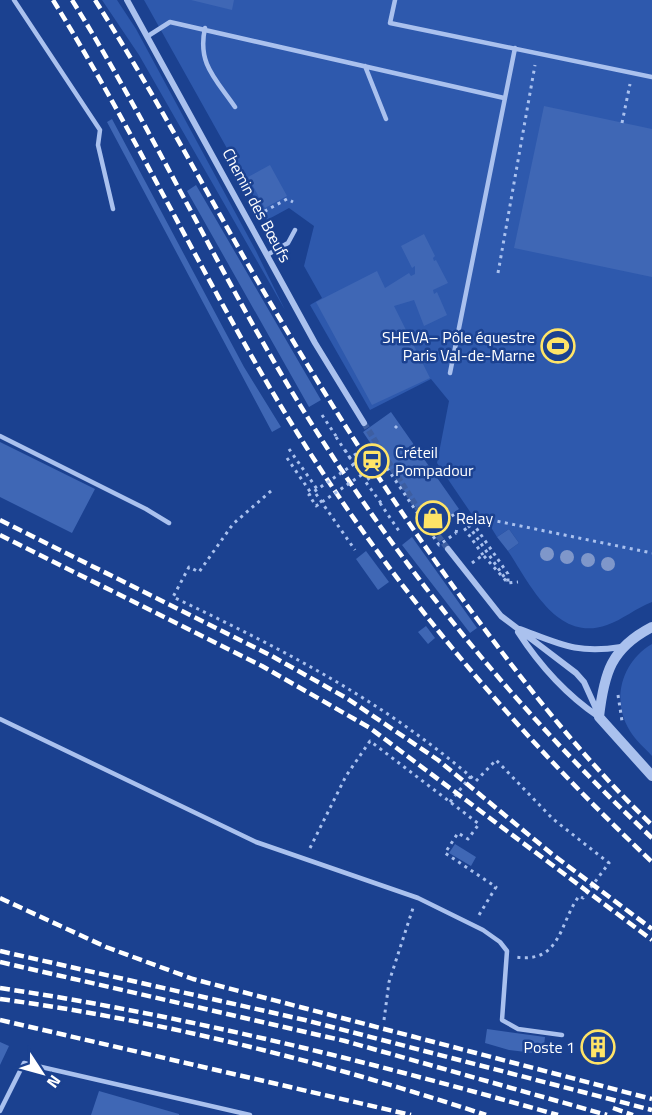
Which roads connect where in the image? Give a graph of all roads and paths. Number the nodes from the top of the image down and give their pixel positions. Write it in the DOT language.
graph roads {
  1 [pos="14,0"];
  2 [pos="127,0"];
  3 [pos="395,0"];
  4 [pos="205,28"];
  5 [pos="148,36"];
  6 [pos="515,48"];
  7 [pos="537,53"];
  8 [pos="365,66"];
  9 [pos="633,73"];
  10 [pos="652,77"];
  11 [pos="504,98"];
  12 [pos="235,108"];
  13 [pos="386,119"];
  14 [pos="622,123"];
  15 [pos="293,202"];
  16 [pos="113,208"];
  17 [pos="258,215"];
  18 [pos="295,230"];
  19 [pos="267,255"];
  20 [pos="498,273"];
  21 [pos="450,373"];
  22 [pos="322,415"];
  23 [pos="363,423"];
  24 [pos="0,436"];
  25 [pos="336,437"];
  26 [pos="289,449"];
  27 [pos="375,450"];
  28 [pos="287,458"];
  29 [pos="382,461"];
  30 [pos="355,465"];
  31 [pos="384,468"];
  32 [pos="361,473"];
  33 [pos="271,491"];
  34 [pos="316,492"];
  35 [pos="372,492"];
  36 [pos="311,493"];
  37 [pos="322,502"];
  38 [pos="381,503"];
  39 [pos="452,514"];
  40 [pos="468,516"];
  41 [pos="461,521"];
  42 [pos="169,523"];
  43 [pos="399,531"];
  44 [pos="448,549"];
  45 [pos="355,550"];
  46 [pos="652,554"];
  47 [pos="483,555"];
  48 [pos="463,569"];
  49 [pos="518,582"];
  50 [pos="508,583"];
  51 [pos="514,627"];
  52 [pos="652,627"];
  53 [pos="621,647"];
  54 [pos="618,692"];
  55 [pos="599,717"];
  56 [pos="0,719"];
  57 [pos="625,729"];
  58 [pos="471,776"];
  59 [pos="652,776"];
  60 [pos="450,802"];
  61 [pos="305,858"];
  62 [pos="418,898"];
  63 [pos="473,924"];
  64 [pos="508,956"];
  65 [pos="384,1020"];
  66 [pos="562,1035"];
  67 [pos="0,1111"];
  68 [pos="250,1115"];
  1 -- 16 [label="lane"];
  2 -- 5 [label="street, Chemin des Bœufs"];
  3 -- 6 [label="lane"];
  4 -- 5 [label="lane"];
  4 -- 8 [label="lane"];
  4 -- 12 [label="lane"];
  5 -- 19 [label="street, Chemin des Bœufs"];
  6 -- 7 [label="lane"];
  6 -- 11 [label="lane"];
  7 -- 9 [label="lane"];
  7 -- 20 [label="path"];
  8 -- 11 [label="lane"];
  8 -- 13 [label="lane"];
  9 -- 10 [label="lane"];
  9 -- 14 [label="path"];
  11 -- 21 [label="lane"];
  15 -- 17 [label="path"];
  18 -- 19 [label="lane"];
  19 -- 23 [label="street, Chemin des Bœufs"];
  22 -- 30 [label="path, bridge"];
  24 -- 42 [label="lane"];
  25 -- 27 [label="path"];
  26 -- 34 [label="path"];
  27 -- 29 [label="path, bridge"];
  27 -- 30 [label="path, bridge"];
  28 -- 36 [label="path, bridge"];
  29 -- 31 [label="path, bridge"];
  29 -- 32 [label="path, bridge"];
  30 -- 32 [label="path"];
  30 -- 34 [label="path, bridge"];
  31 -- 38 [label="path"];
  31 -- 41 [label="path, bridge"];
  32 -- 37 [label="path, bridge"];
  33 -- 58 [label="path"];
  34 -- 36 [label="path, bridge"];
  34 -- 37 [label="path, bridge"];
  35 -- 43 [label="path"];
  36 -- 37 [label="path, bridge"];
  37 -- 45 [label="path"];
  39 -- 41 [label="path"];
  40 -- 41 [label="path"];
  40 -- 46 [label="path"];
  40 -- 50 [label="path"];
  41 -- 47 [label="path"];
  41 -- 50 [label="path"];
  44 -- 48 [label="street"];
  47 -- 48 [label="path"];
  47 -- 50 [label="path"];
  48 -- 51 [label="street"];
  49 -- 50 [label="path"];
  51 -- 53 [label="street"];
  51 -- 55 [label="street"];
  51 -- 55 [label="street"];
  52 -- 53 [label="street"];
  53 -- 55 [label="street"];
  54 -- 57 [label="path"];
  55 -- 59 [label="street"];
  56 -- 61 [label="lane"];
  58 -- 60 [label="path"];
  58 -- 64 [label="path"];
  60 -- 61 [label="path"];
  60 -- 63 [label="path"];
  61 -- 62 [label="lane"];
  62 -- 63 [label="lane"];
  62 -- 65 [label="path"];
  63 -- 64 [label="lane"];
  64 -- 66 [label="lane"];
  67 -- 68 [label="lane"];
}
